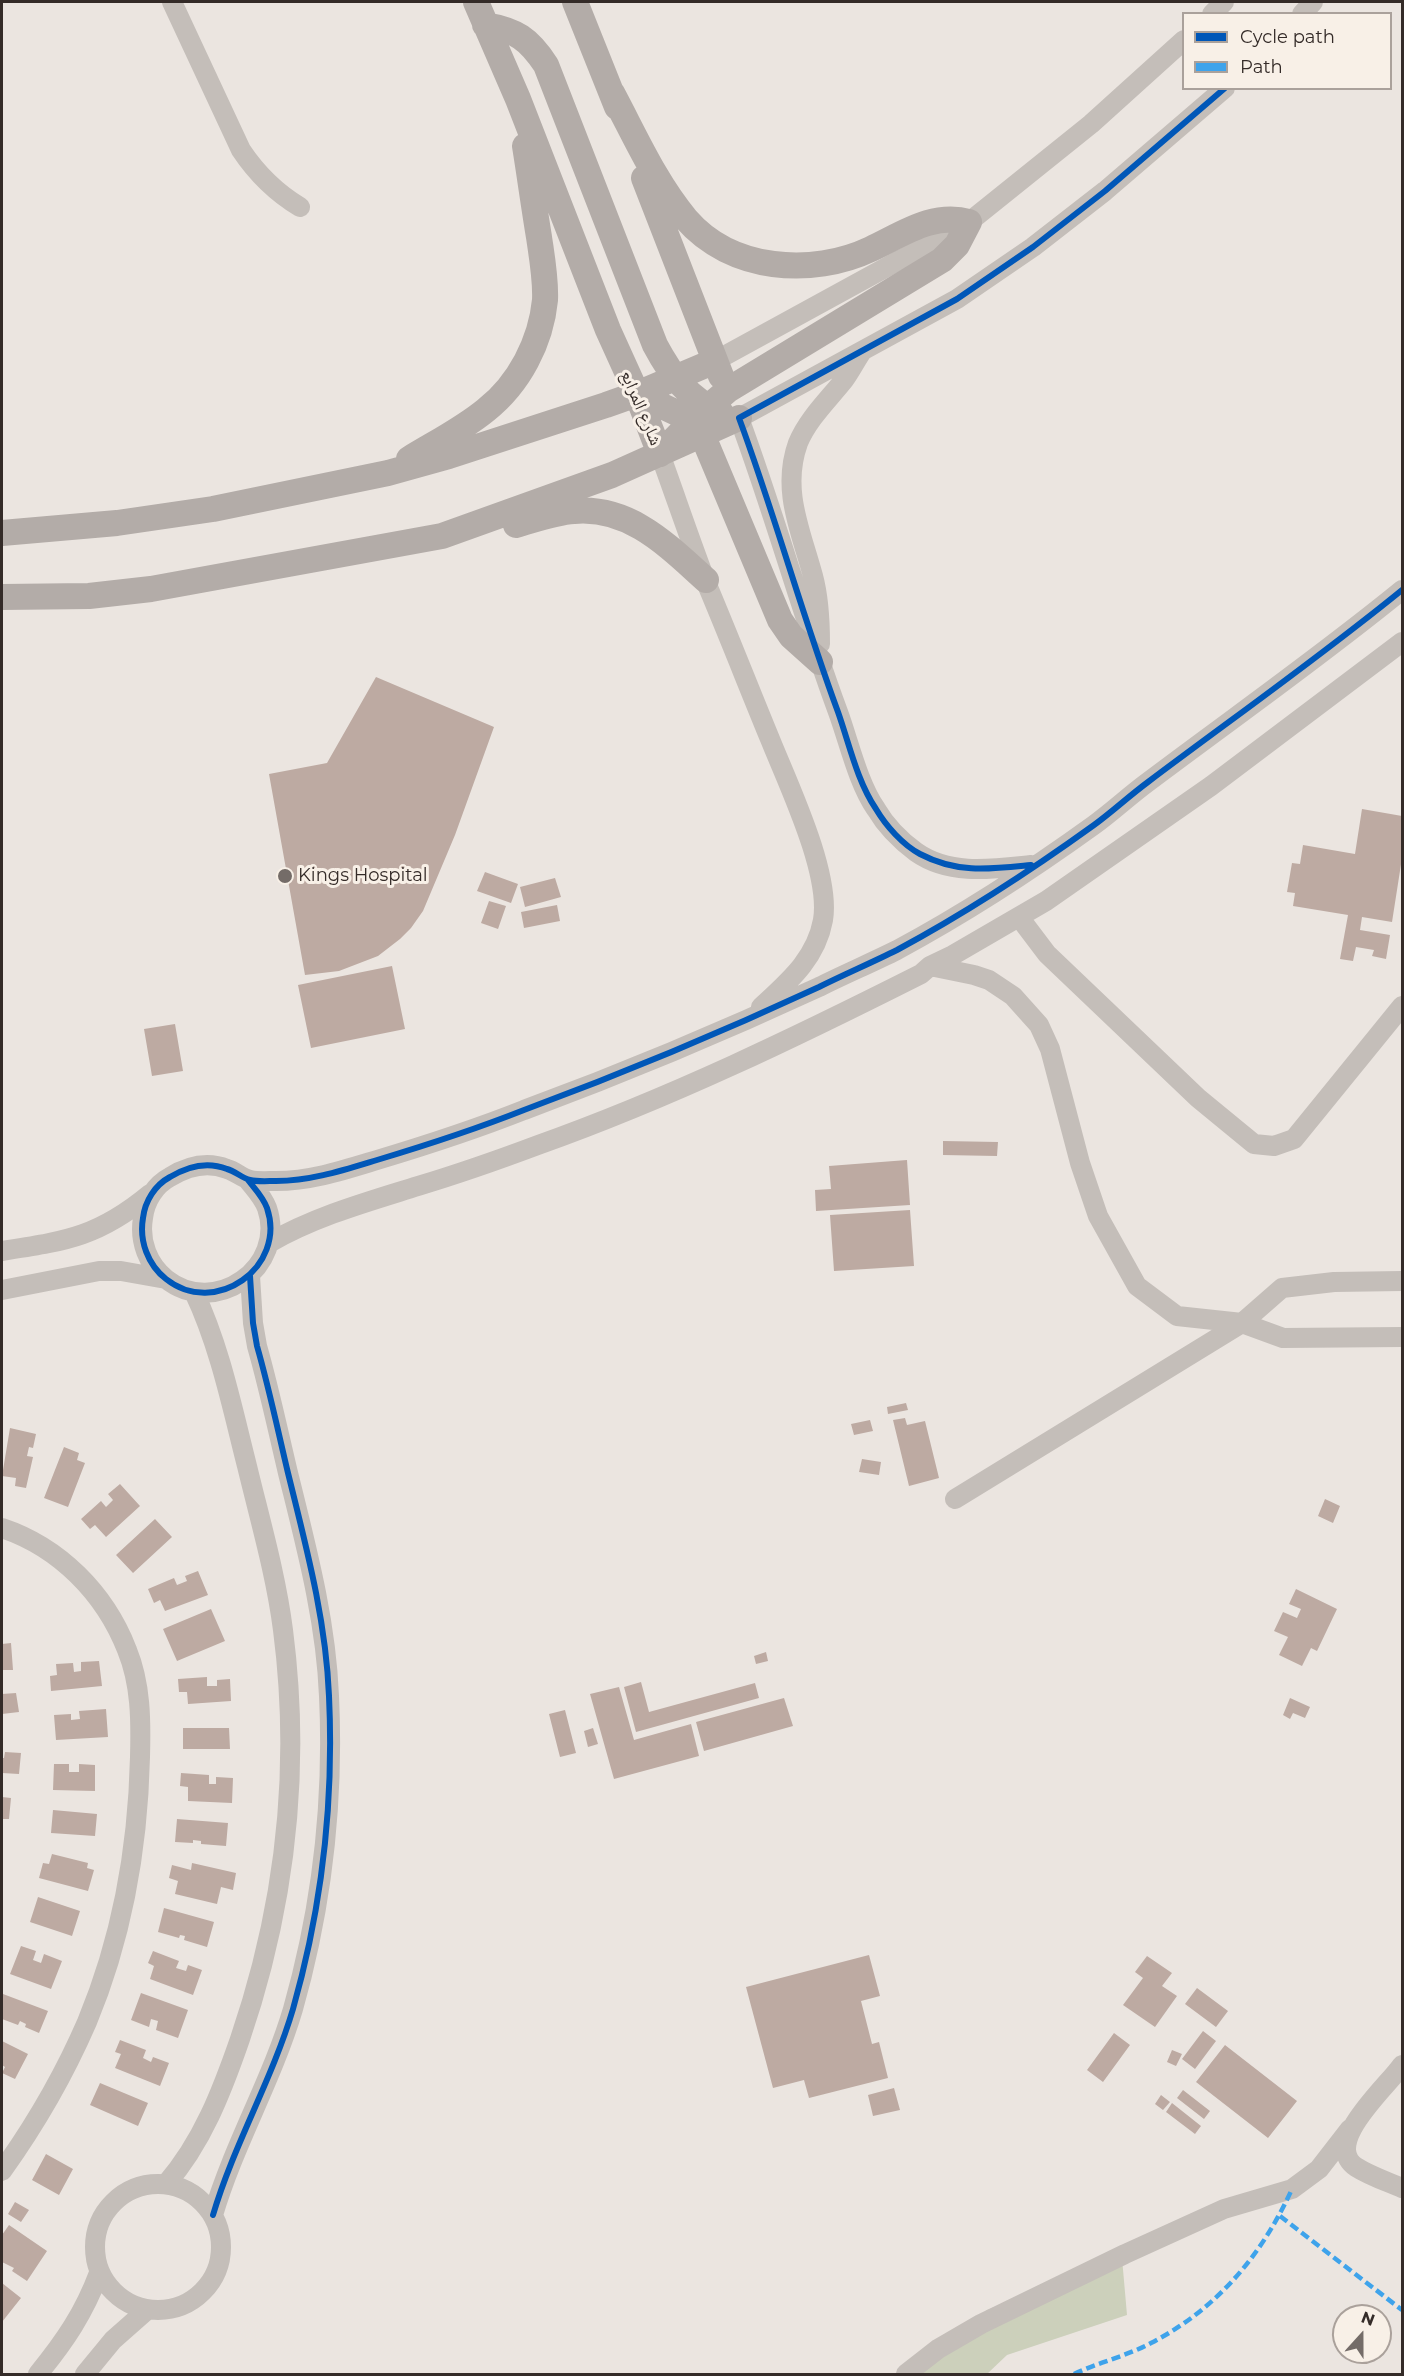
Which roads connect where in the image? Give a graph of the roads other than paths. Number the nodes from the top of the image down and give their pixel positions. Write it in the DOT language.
graph roads {
  1 [pos="172,2"];
  2 [pos="476,2"];
  3 [pos="575,2"];
  4 [pos="485,26"];
  5 [pos="1182,42"];
  6 [pos="1223,90"];
  7 [pos="612,93"];
  8 [pos="518,99"];
  9 [pos="300,207"];
  10 [pos="969,222"];
  11 [pos="861,352"];
  12 [pos="715,361"];
  13 [pos="675,378"];
  14 [pos="728,390"];
  15 [pos="637,394"];
  16 [pos="695,416"];
  17 [pos="738,418"];
  18 [pos="658,446"];
  19 [pos="388,473"];
  20 [pos="2,533"];
  21 [pos="442,537"];
  22 [pos="706,580"];
  23 [pos="1402,590"];
  24 [pos="2,597"];
  25 [pos="1402,642"];
  26 [pos="819,662"];
  27 [pos="1036,865"];
  28 [pos="1019,917"];
  29 [pos="930,966"];
  30 [pos="1402,1006"];
  31 [pos="746,1021"];
  32 [pos="248,1180"];
  33 [pos="152,1193"];
  34 [pos="269,1243"];
  35 [pos="2,1251"];
  36 [pos="250,1276"];
  37 [pos="166,1279"];
  38 [pos="1402,1281"];
  39 [pos="2,1290"];
  40 [pos="194,1292"];
  41 [pos="1242,1323"];
  42 [pos="1402,1337"];
  43 [pos="955,1499"];
  44 [pos="2,1528"];
  45 [pos="1402,2065"];
  46 [pos="1350,2129"];
  47 [pos="9,2147"];
  48 [pos="2,2171"];
  49 [pos="166,2184"];
  50 [pos="1402,2188"];
  51 [pos="213,2215"];
  52 [pos="99,2273"];
  53 [pos="147,2310"];
  54 [pos="38,2374"];
  55 [pos="85,2374"];
  56 [pos="906,2374"];
  1 -- 9 [label="street"];
  2 -- 4 [label="main road, شارع المرابع"];
  3 -- 7 [label="main road"];
  4 -- 8 [label="main road, شارع المرابع"];
  4 -- 13 [label="main road"];
  5 -- 10 [label="street"];
  6 -- 11 [label="street"];
  7 -- 10 [label="main road"];
  7 -- 12 [label="main road"];
  8 -- 15 [label="main road, شارع المرابع"];
  8 -- 19 [label="main road"];
  10 -- 12 [label="street"];
  10 -- 14 [label="main road"];
  11 -- 17 [label="street"];
  11 -- 26 [label="street"];
  12 -- 13 [label="main road"];
  12 -- 14 [label="main road"];
  12 -- 16 [label="main road"];
  13 -- 15 [label="main road"];
  13 -- 16 [label="main road"];
  14 -- 16 [label="main road"];
  14 -- 17 [label="main road"];
  15 -- 16 [label="main road"];
  15 -- 18 [label="main road, شارع المرابع"];
  15 -- 19 [label="main road"];
  16 -- 17 [label="main road, شارع المرابع"];
  16 -- 18 [label="main road, شارع المرابع"];
  16 -- 26 [label="main road"];
  17 -- 26 [label="street"];
  18 -- 21 [label="main road"];
  18 -- 22 [label="street"];
  19 -- 20 [label="main road"];
  21 -- 22 [label="main road"];
  21 -- 24 [label="main road"];
  22 -- 31 [label="street"];
  23 -- 27 [label="street"];
  25 -- 28 [label="street"];
  26 -- 27 [label="street"];
  27 -- 31 [label="street"];
  28 -- 29 [label="street"];
  28 -- 30 [label="street"];
  29 -- 34 [label="street"];
  29 -- 41 [label="street"];
  31 -- 32 [label="street"];
  32 -- 33 [label="street"];
  32 -- 34 [label="street"];
  33 -- 35 [label="street"];
  33 -- 37 [label="street"];
  34 -- 36 [label="street"];
  36 -- 40 [label="street"];
  36 -- 51 [label="street"];
  37 -- 39 [label="street"];
  37 -- 40 [label="street"];
  38 -- 41 [label="street"];
  40 -- 49 [label="street"];
  41 -- 42 [label="street"];
  41 -- 43 [label="street"];
  44 -- 47 [label="street"];
  45 -- 46 [label="street"];
  46 -- 50 [label="street"];
  46 -- 56 [label="street"];
  47 -- 48 [label="street"];
  49 -- 51 [label="street"];
  49 -- 52 [label="street"];
  51 -- 53 [label="street"];
  52 -- 53 [label="street"];
  52 -- 54 [label="street"];
  53 -- 55 [label="street"];
}
